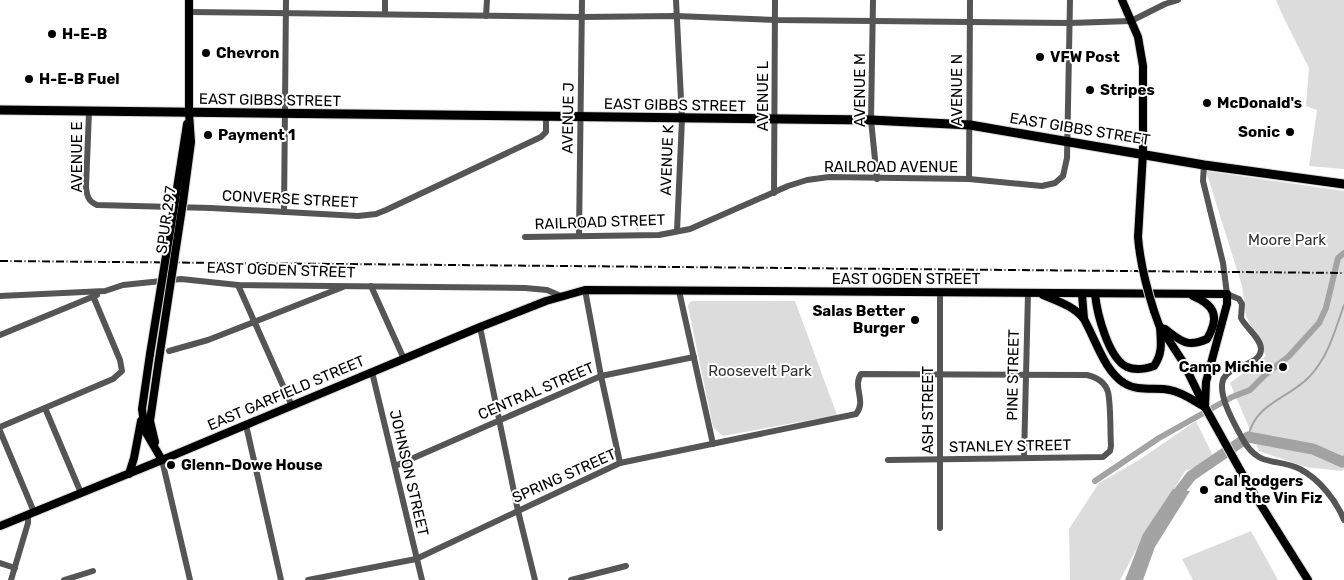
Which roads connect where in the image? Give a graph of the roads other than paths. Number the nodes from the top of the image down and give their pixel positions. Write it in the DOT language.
graph roads {
  1 [pos="189,0"];
  2 [pos="286,0"];
  3 [pos="385,0"];
  4 [pos="487,0"];
  5 [pos="582,0"];
  6 [pos="676,0"];
  7 [pos="776,0"];
  8 [pos="873,0"];
  9 [pos="970,0"];
  10 [pos="1070,0"];
  11 [pos="1122,0"];
  12 [pos="1178,0"];
  13 [pos="1164,2"];
  14 [pos="189,12"];
  15 [pos="286,13"];
  16 [pos="385,14"];
  17 [pos="486,16"];
  18 [pos="676,16"];
  19 [pos="582,17"];
  20 [pos="776,20"];
  21 [pos="873,20"];
  22 [pos="970,21"];
  23 [pos="1131,21"];
  24 [pos="1070,23"];
  25 [pos="0,110"];
  26 [pos="89,112"];
  27 [pos="189,113"];
  28 [pos="285,114"];
  29 [pos="546,117"];
  30 [pos="581,118"];
  31 [pos="682,119"];
  32 [pos="776,120"];
  33 [pos="871,120"];
  34 [pos="970,125"];
  35 [pos="1067,141"];
  36 [pos="1143,153"];
  37 [pos="1204,165"];
  38 [pos="877,179"];
  39 [pos="969,179"];
  40 [pos="1344,184"];
  41 [pos="774,193"];
  42 [pos="90,202"];
  43 [pos="179,202"];
  44 [pos="284,212"];
  45 [pos="677,231"];
  46 [pos="578,236"];
  47 [pos="525,237"];
  48 [pos="238,284"];
  49 [pos="346,286"];
  50 [pos="371,286"];
  51 [pos="585,290"];
  52 [pos="679,291"];
  53 [pos="105,292"];
  54 [pos="940,293"];
  55 [pos="1028,294"];
  56 [pos="1038,294"];
  57 [pos="1082,294"];
  58 [pos="1095,294"];
  59 [pos="1189,294"];
  60 [pos="1227,294"];
  61 [pos="0,296"];
  62 [pos="93,296"];
  63 [pos="560,296"];
  64 [pos="1084,318"];
  65 [pos="254,322"];
  66 [pos="1159,325"];
  67 [pos="480,326"];
  68 [pos="0,335"];
  69 [pos="169,351"];
  70 [pos="694,357"];
  71 [pos="404,359"];
  72 [pos="372,372"];
  73 [pos="940,374"];
  74 [pos="1026,375"];
  75 [pos="600,376"];
  76 [pos="292,406"];
  77 [pos="1205,406"];
  78 [pos="45,408"];
  79 [pos="142,409"];
  80 [pos="498,420"];
  81 [pos="246,425"];
  82 [pos="0,429"];
  83 [pos="713,444"];
  84 [pos="1024,458"];
  85 [pos="940,459"];
  86 [pos="162,460"];
  87 [pos="888,460"];
  88 [pos="620,463"];
  89 [pos="395,466"];
  90 [pos="129,474"];
  91 [pos="81,493"];
  92 [pos="518,511"];
  93 [pos="31,513"];
  94 [pos="1344,520"];
  95 [pos="0,526"];
  96 [pos="940,528"];
  97 [pos="416,559"];
  98 [pos="0,563"];
  99 [pos="626,566"];
  100 [pos="15,568"];
  101 [pos="93,571"];
  102 [pos="67,579"];
  103 [pos="11,580"];
  104 [pos="190,580"];
  105 [pos="281,580"];
  106 [pos="308,580"];
  107 [pos="422,580"];
  108 [pos="535,580"];
  109 [pos="571,580"];
  110 [pos="1308,580"];
  1 -- 14 [label="main road, SPUR 297"];
  2 -- 15 [label="street"];
  3 -- 16 [label="street"];
  4 -- 17 [label="street"];
  5 -- 19 [label="street, AVENUE J"];
  6 -- 18 [label="street, AVENUE K"];
  7 -- 20 [label="street, AVENUE L"];
  8 -- 21 [label="street, AVENUE M"];
  9 -- 22 [label="street, AVENUE N"];
  10 -- 24 [label="street"];
  11 -- 23 [label="main road"];
  12 -- 13 [label="street"];
  13 -- 23 [label="street"];
  14 -- 15 [label="street"];
  14 -- 27 [label="main road, SPUR 297"];
  15 -- 16 [label="street"];
  15 -- 28 [label="street"];
  16 -- 17 [label="street"];
  17 -- 19 [label="street"];
  18 -- 19 [label="street"];
  18 -- 20 [label="street"];
  18 -- 31 [label="street, AVENUE K"];
  19 -- 30 [label="street, AVENUE J"];
  20 -- 21 [label="street"];
  20 -- 32 [label="street, AVENUE L"];
  21 -- 22 [label="street"];
  21 -- 33 [label="street, AVENUE M"];
  22 -- 24 [label="street"];
  22 -- 34 [label="street, AVENUE N"];
  23 -- 24 [label="street"];
  23 -- 36 [label="main road"];
  24 -- 35 [label="street"];
  25 -- 26 [label="highway, EAST GIBBS STREET"];
  26 -- 27 [label="highway, EAST GIBBS STREET"];
  26 -- 42 [label="street, AVENUE E"];
  27 -- 28 [label="highway, EAST GIBBS STREET"];
  27 -- 43 [label="main road, SPUR 297"];
  28 -- 29 [label="highway, EAST GIBBS STREET"];
  28 -- 44 [label="street"];
  29 -- 30 [label="highway, EAST GIBBS STREET"];
  29 -- 44 [label="street, CONVERSE STREET"];
  30 -- 31 [label="highway, EAST GIBBS STREET"];
  30 -- 46 [label="street, AVENUE J"];
  31 -- 32 [label="highway, EAST GIBBS STREET"];
  31 -- 45 [label="street, AVENUE K"];
  32 -- 33 [label="highway, EAST GIBBS STREET"];
  32 -- 41 [label="street, AVENUE L"];
  33 -- 34 [label="highway, EAST GIBBS STREET"];
  33 -- 38 [label="street, AVENUE M"];
  34 -- 35 [label="highway, EAST GIBBS STREET"];
  34 -- 39 [label="street, AVENUE N"];
  35 -- 36 [label="highway, EAST GIBBS STREET"];
  35 -- 39 [label="street, RAILROAD AVENUE"];
  36 -- 37 [label="highway, EAST GIBBS STREET"];
  36 -- 66 [label="main road, bridge"];
  37 -- 40 [label="highway, EAST GIBBS STREET"];
  37 -- 60 [label="street"];
  38 -- 39 [label="street, RAILROAD AVENUE"];
  38 -- 41 [label="street, RAILROAD AVENUE"];
  41 -- 45 [label="street, RAILROAD AVENUE"];
  42 -- 44 [label="street, CONVERSE STREET"];
  43 -- 79 [label="main road, SPUR 297, bridge"];
  43 -- 86 [label="main road, SPUR 297, bridge"];
  45 -- 46 [label="street, RAILROAD STREET"];
  46 -- 47 [label="street, RAILROAD STREET"];
  48 -- 49 [label="street, EAST OGDEN STREET"];
  48 -- 53 [label="street, EAST OGDEN STREET"];
  48 -- 65 [label="street"];
  49 -- 50 [label="street, EAST OGDEN STREET"];
  49 -- 65 [label="street"];
  50 -- 63 [label="street, EAST OGDEN STREET"];
  50 -- 71 [label="street"];
  51 -- 52 [label="main road, EAST OGDEN STREET"];
  51 -- 63 [label="main road, EAST GARFIELD STREET"];
  51 -- 75 [label="street"];
  52 -- 54 [label="main road, EAST OGDEN STREET"];
  52 -- 70 [label="street"];
  53 -- 61 [label="street, EAST OGDEN STREET"];
  53 -- 62 [label="street"];
  54 -- 55 [label="main road, EAST OGDEN STREET"];
  54 -- 73 [label="street, ASH STREET"];
  55 -- 56 [label="main road, EAST OGDEN STREET"];
  55 -- 74 [label="street, PINE STREET"];
  56 -- 57 [label="main road, EAST OGDEN STREET"];
  56 -- 64 [label="main road"];
  57 -- 58 [label="main road, EAST OGDEN STREET"];
  57 -- 64 [label="main road"];
  58 -- 59 [label="main road, EAST OGDEN STREET"];
  58 -- 66 [label="main road"];
  59 -- 60 [label="main road, EAST OGDEN STREET"];
  59 -- 66 [label="main road"];
  60 -- 77 [label="main road"];
  60 -- 94 [label="street"];
  62 -- 68 [label="street"];
  62 -- 78 [label="street"];
  63 -- 67 [label="main road, EAST GARFIELD STREET"];
  64 -- 77 [label="main road"];
  65 -- 69 [label="street"];
  65 -- 76 [label="street"];
  66 -- 77 [label="main road"];
  67 -- 71 [label="main road, EAST GARFIELD STREET"];
  67 -- 80 [label="street"];
  70 -- 75 [label="street, CENTRAL STREET"];
  70 -- 83 [label="street"];
  71 -- 72 [label="main road, EAST GARFIELD STREET"];
  72 -- 76 [label="main road, EAST GARFIELD STREET"];
  72 -- 89 [label="street, JOHNSON STREET"];
  73 -- 74 [label="street"];
  73 -- 83 [label="street, SPRING STREET"];
  73 -- 85 [label="street, ASH STREET"];
  74 -- 84 [label="street, PINE STREET"];
  74 -- 84 [label="street, STANLEY STREET"];
  75 -- 80 [label="street, CENTRAL STREET"];
  75 -- 88 [label="street"];
  76 -- 81 [label="main road, EAST GARFIELD STREET"];
  77 -- 110 [label="main road"];
  78 -- 82 [label="street"];
  78 -- 91 [label="street"];
  79 -- 86 [label="main road, SPUR 297"];
  79 -- 90 [label="main road"];
  80 -- 89 [label="street, CENTRAL STREET"];
  80 -- 92 [label="street"];
  81 -- 86 [label="main road, EAST GARFIELD STREET"];
  81 -- 105 [label="street"];
  82 -- 93 [label="street"];
  83 -- 88 [label="street, SPRING STREET"];
  84 -- 85 [label="street, STANLEY STREET"];
  85 -- 87 [label="street, STANLEY STREET"];
  85 -- 96 [label="street, ASH STREET"];
  86 -- 90 [label="main road, EAST GARFIELD STREET"];
  86 -- 104 [label="street"];
  88 -- 92 [label="street, SPRING STREET"];
  89 -- 97 [label="street, JOHNSON STREET"];
  90 -- 91 [label="main road, EAST GARFIELD STREET"];
  91 -- 93 [label="main road, EAST GARFIELD STREET"];
  92 -- 97 [label="street, SPRING STREET"];
  92 -- 108 [label="street"];
  93 -- 95 [label="main road, EAST GARFIELD STREET"];
  93 -- 100 [label="street"];
  97 -- 106 [label="street, SPRING STREET"];
  97 -- 107 [label="street, JOHNSON STREET"];
  98 -- 100 [label="street"];
  99 -- 109 [label="street"];
  100 -- 103 [label="street"];
  101 -- 102 [label="street"];
}
